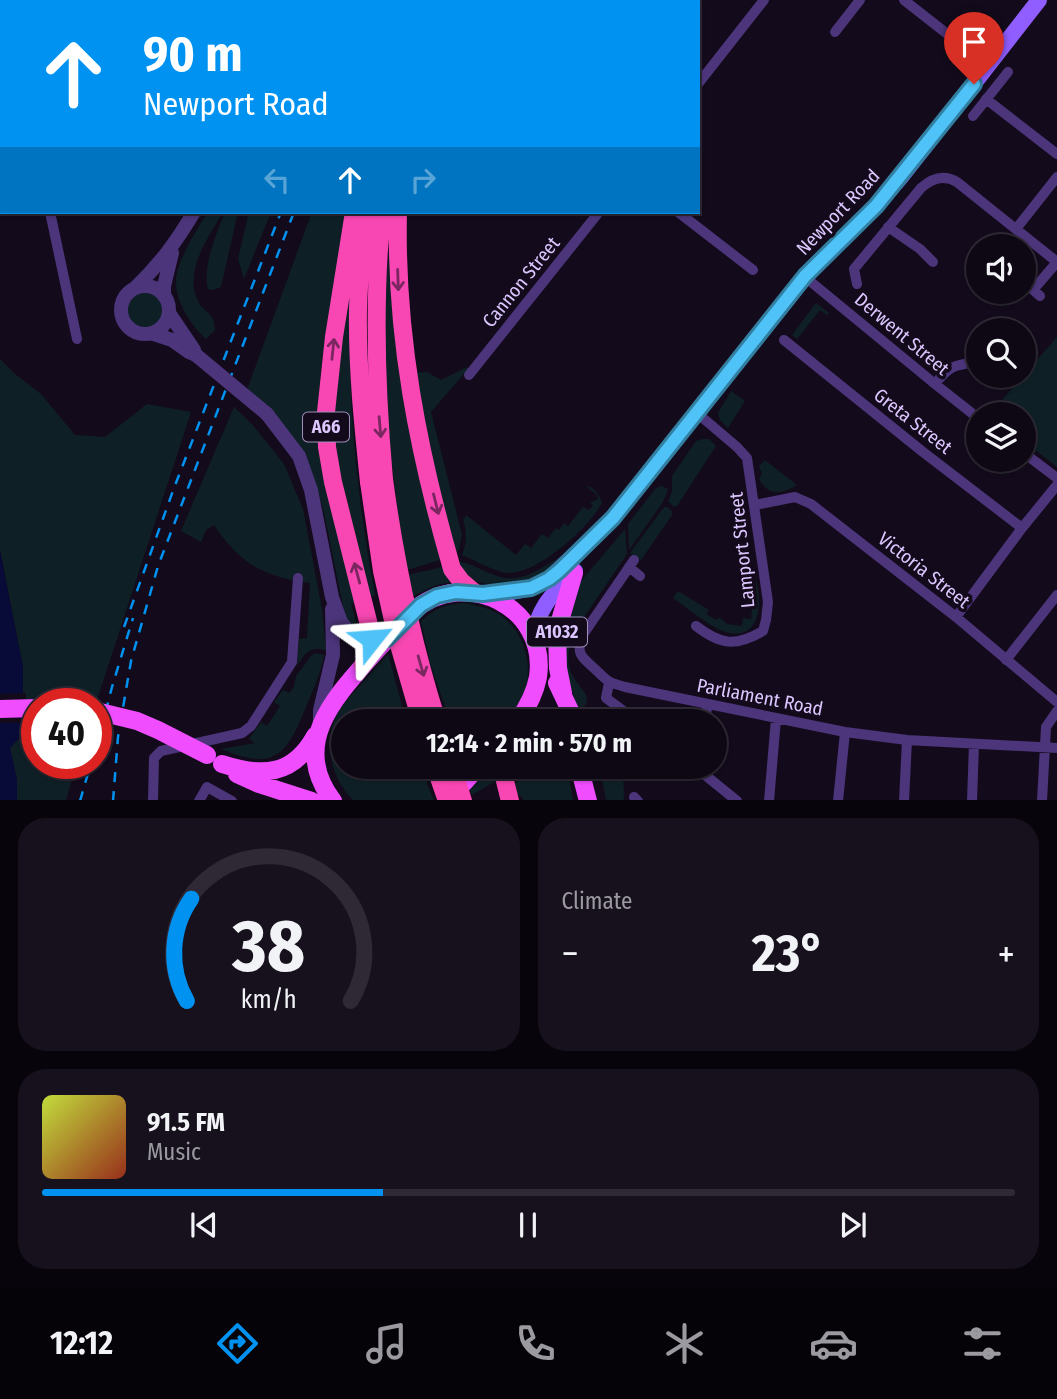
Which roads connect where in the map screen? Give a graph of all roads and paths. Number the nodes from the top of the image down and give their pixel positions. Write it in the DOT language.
graph roads {
  1 [pos="764,0"];
  2 [pos="860,0"];
  3 [pos="904,0"];
  4 [pos="1039,0"];
  5 [pos="835,32"];
  6 [pos="988,66"];
  7 [pos="1008,72"];
  8 [pos="700,81"];
  9 [pos="986,99"];
  10 [pos="973,116"];
  11 [pos="1057,154"];
  12 [pos="1057,177"];
  13 [pos="50,214"];
  14 [pos="193,214"];
  15 [pos="354,214"];
  16 [pos="365,214"];
  17 [pos="382,214"];
  18 [pos="398,214"];
  19 [pos="594,214"];
  20 [pos="681,214"];
  21 [pos="888,227"];
  22 [pos="1016,229"];
  23 [pos="174,245"];
  24 [pos="933,262"];
  25 [pos="1057,262"];
  26 [pos="753,270"];
  27 [pos="805,276"];
  28 [pos="857,285"];
  29 [pos="134,289"];
  30 [pos="1036,292"];
  31 [pos="164,296"];
  32 [pos="169,313"];
  33 [pos="151,333"];
  34 [pos="77,339"];
  35 [pos="784,340"];
  36 [pos="196,355"];
  37 [pos="966,363"];
  38 [pos="469,374"];
  39 [pos="935,384"];
  40 [pos="966,409"];
  41 [pos="697,413"];
  42 [pos="1036,462"];
  43 [pos="1057,478"];
  44 [pos="377,481"];
  45 [pos="1057,485"];
  46 [pos="755,505"];
  47 [pos="613,518"];
  48 [pos="1021,528"];
  49 [pos="574,573"];
  50 [pos="640,576"];
  51 [pos="298,578"];
  52 [pos="478,593"];
  53 [pos="1057,595"];
  54 [pos="332,597"];
  55 [pos="956,617"];
  56 [pos="696,626"];
  57 [pos="379,639"];
  58 [pos="534,641"];
  59 [pos="1006,660"];
  60 [pos="363,665"];
  61 [pos="609,682"];
  62 [pos="563,693"];
  63 [pos="1057,702"];
  64 [pos="707,704"];
  65 [pos="21,708"];
  66 [pos="0,709"];
  67 [pos="418,709"];
  68 [pos="434,709"];
  69 [pos="525,709"];
  70 [pos="570,709"];
  71 [pos="620,709"];
  72 [pos="707,709"];
  73 [pos="1057,711"];
  74 [pos="112,716"];
  75 [pos="776,719"];
  76 [pos="319,728"];
  77 [pos="845,732"];
  78 [pos="907,740"];
  79 [pos="974,744"];
  80 [pos="1045,747"];
  81 [pos="1057,748"];
  82 [pos="215,760"];
  83 [pos="440,779"];
  84 [pos="456,779"];
  85 [pos="467,779"];
  86 [pos="505,779"];
  87 [pos="584,779"];
  88 [pos="594,779"];
  89 [pos="712,779"];
  90 [pos="153,800"];
  91 [pos="198,800"];
  92 [pos="232,800"];
  93 [pos="312,800"];
  94 [pos="333,800"];
  95 [pos="447,800"];
  96 [pos="463,800"];
  97 [pos="510,800"];
  98 [pos="591,800"];
  99 [pos="737,800"];
  100 [pos="769,800"];
  101 [pos="838,800"];
  102 [pos="904,800"];
  103 [pos="972,800"];
  104 [pos="1042,800"];
  1 -- 8 [label="street"];
  2 -- 5 [label="street"];
  3 -- 6 [label="street"];
  4 -- 6 [label="main road, Newport Road"];
  6 -- 27 [label="main road, Newport Road"];
  7 -- 9 [label="street"];
  9 -- 10 [label="street"];
  9 -- 11 [label="street"];
  12 -- 22 [label="street"];
  13 -- 34 [label="street"];
  14 -- 23 [label="street"];
  57 -- 15 [label="highway, A66, one-way"];
  16 -- 44 [label="highway, A66"];
  17 -- 44 [label="highway, A66, one-way"];
  18 -- 52 [label="highway, one-way"];
  19 -- 38 [label="street, Cannon Street"];
  20 -- 26 [label="street"];
  21 -- 22 [label="street"];
  21 -- 24 [label="street"];
  21 -- 28 [label="street"];
  22 -- 25 [label="street"];
  23 -- 29 [label="street"];
  23 -- 31 [label="street"];
  25 -- 30 [label="street"];
  27 -- 39 [label="street, Derwent Street"];
  27 -- 41 [label="main road, Newport Road"];
  29 -- 31 [label="street"];
  29 -- 33 [label="street"];
  31 -- 32 [label="street"];
  32 -- 33 [label="street"];
  32 -- 36 [label="street"];
  33 -- 36 [label="street"];
  35 -- 48 [label="street, Greta Street"];
  36 -- 54 [label="street, bridge"];
  37 -- 39 [label="street"];
  39 -- 40 [label="street, Derwent Street"];
  41 -- 46 [label="street, Lamport Street"];
  41 -- 47 [label="main road, Newport Road"];
  42 -- 43 [label="street"];
  44 -- 67 [label="highway, A66, bridge"];
  44 -- 68 [label="highway, A66, one-way, bridge"];
  45 -- 48 [label="street"];
  46 -- 55 [label="street, Victoria Street"];
  46 -- 56 [label="street, Lamport Street"];
  47 -- 49 [label="main road, Newport Road"];
  47 -- 52 [label="main road, Newport Road"];
  48 -- 55 [label="street"];
  49 -- 58 [label="main road, Newport Road"];
  49 -- 62 [label="main road, A1032"];
  50 -- 61 [label="street, Parliament Road"];
  51 -- 90 [label="street"];
  52 -- 57 [label="main road"];
  52 -- 58 [label="main road"];
  53 -- 59 [label="street"];
  54 -- 57 [label="street"];
  54 -- 76 [label="street"];
  55 -- 59 [label="street, Victoria Street"];
  57 -- 60 [label="highway"];
  58 -- 62 [label="main road, A1032"];
  58 -- 69 [label="main road"];
  59 -- 63 [label="street, Victoria Street"];
  60 -- 76 [label="main road"];
  61 -- 64 [label="street, Parliament Road"];
  61 -- 71 [label="street"];
  62 -- 70 [label="main road, A1032"];
  64 -- 72 [label="street"];
  64 -- 75 [label="street, Parliament Road"];
  65 -- 66 [label="main road"];
  73 -- 80 [label="street"];
  74 -- 82 [label="main road, bridge"];
  75 -- 77 [label="street, Parliament Road"];
  75 -- 100 [label="street"];
  76 -- 82 [label="main road"];
  76 -- 94 [label="main road"];
  77 -- 78 [label="street, Parliament Road"];
  77 -- 101 [label="street"];
  78 -- 79 [label="street, Parliament Road"];
  78 -- 102 [label="street"];
  79 -- 80 [label="street, Parliament Road"];
  79 -- 103 [label="street"];
  80 -- 81 [label="street, Parliament Road"];
  80 -- 104 [label="street"];
  82 -- 93 [label="main road"];
  83 -- 95 [label="highway"];
  84 -- 96 [label="highway, bridge"];
  85 -- 95 [label="main road"];
  86 -- 97 [label="highway"];
  87 -- 98 [label="main road"];
  88 -- 98 [label="main road"];
  89 -- 99 [label="street"];
  91 -- 92 [label="street"];
}
